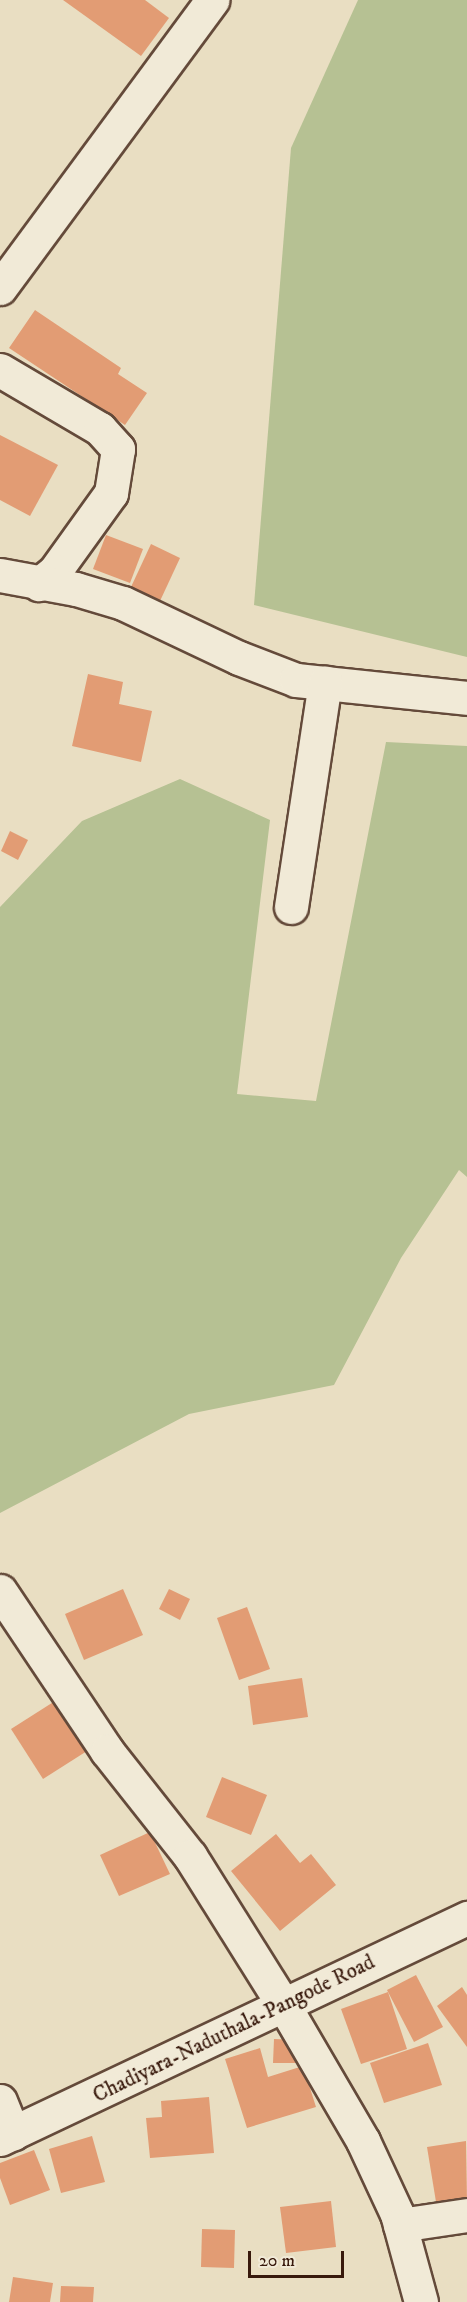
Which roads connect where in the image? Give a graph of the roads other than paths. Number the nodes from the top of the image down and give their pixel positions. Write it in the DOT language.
graph roads {
  1 [pos="212,0"];
  2 [pos="0,288"];
  3 [pos="0,370"];
  4 [pos="0,574"];
  5 [pos="39,584"];
  6 [pos="325,683"];
  7 [pos="467,698"];
  8 [pos="291,908"];
  9 [pos="0,1591"];
  10 [pos="467,1918"];
  11 [pos="282,2004"];
  12 [pos="0,2101"];
  13 [pos="7,2137"];
  14 [pos="467,2215"];
  15 [pos="400,2225"];
  16 [pos="421,2302"];
  1 -- 2 [label="street"];
  3 -- 5 [label="street"];
  4 -- 5 [label="street"];
  5 -- 6 [label="street"];
  6 -- 7 [label="street"];
  6 -- 8 [label="street"];
  9 -- 11 [label="street"];
  10 -- 11 [label="street, Chadiyara-Naduthala-Pangode Road"];
  11 -- 13 [label="street, Chadiyara-Naduthala-Pangode Road"];
  11 -- 15 [label="street"];
  12 -- 13 [label="street"];
  14 -- 15 [label="street"];
  15 -- 16 [label="street"];
}
